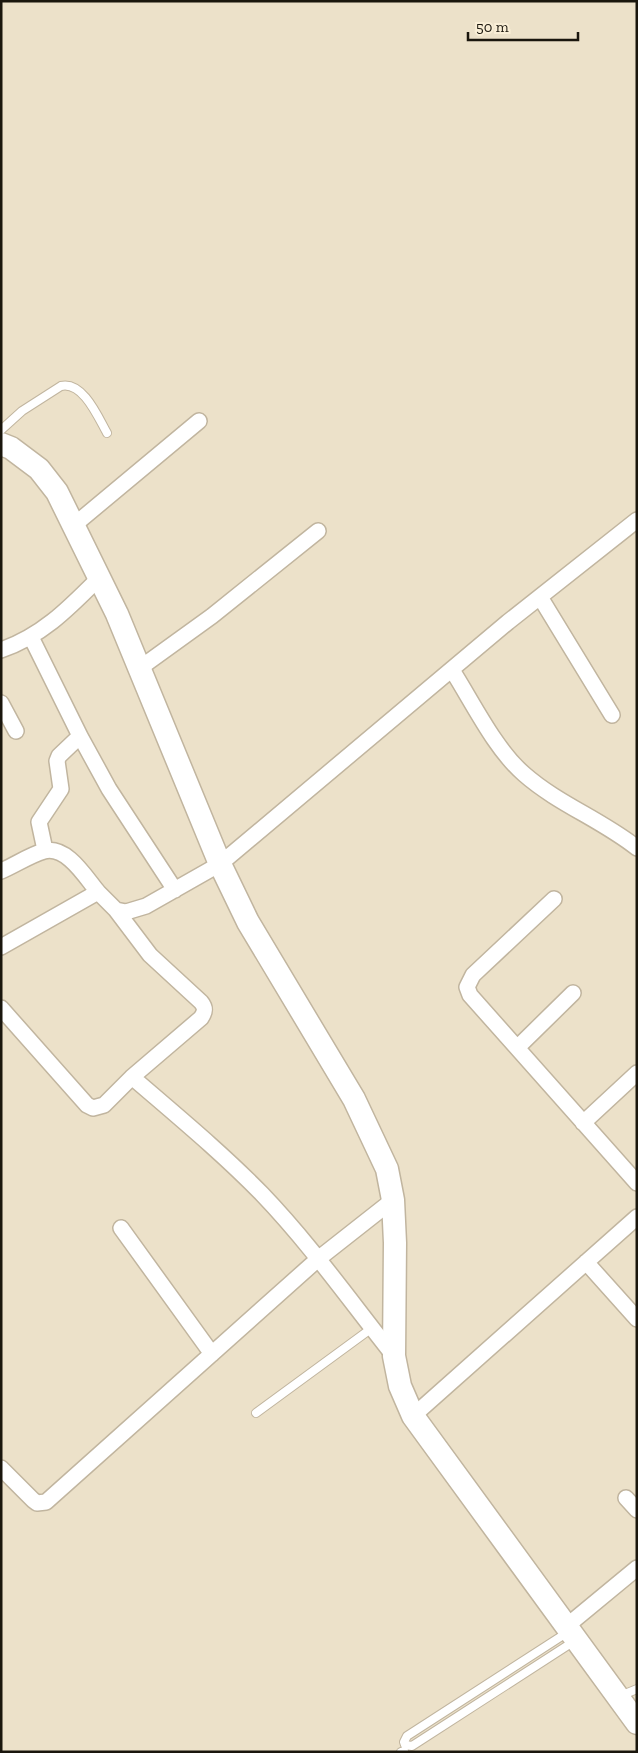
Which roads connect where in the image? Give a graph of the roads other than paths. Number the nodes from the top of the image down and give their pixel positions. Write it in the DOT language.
graph roads {
  1 [pos="199,421"];
  2 [pos="1,430"];
  3 [pos="107,433"];
  4 [pos="1,444"];
  5 [pos="637,520"];
  6 [pos="73,526"];
  7 [pos="318,531"];
  8 [pos="98,579"];
  9 [pos="540,597"];
  10 [pos="31,637"];
  11 [pos="1,650"];
  12 [pos="140,668"];
  13 [pos="452,670"];
  14 [pos="1,702"];
  15 [pos="612,715"];
  16 [pos="16,730"];
  17 [pos="80,736"];
  18 [pos="637,848"];
  19 [pos="46,850"];
  20 [pos="220,864"];
  21 [pos="1,871"];
  22 [pos="175,890"];
  23 [pos="98,892"];
  24 [pos="554,899"];
  25 [pos="116,910"];
  26 [pos="1,947"];
  27 [pos="573,992"];
  28 [pos="1,1008"];
  29 [pos="518,1047"];
  30 [pos="637,1073"];
  31 [pos="132,1077"];
  32 [pos="583,1123"];
  33 [pos="637,1183"];
  34 [pos="393,1200"];
  35 [pos="637,1217"];
  36 [pos="120,1228"];
  37 [pos="318,1259"];
  38 [pos="586,1262"];
  39 [pos="637,1319"];
  40 [pos="372,1328"];
  41 [pos="212,1354"];
  42 [pos="394,1356"];
  43 [pos="256,1413"];
  44 [pos="413,1416"];
  45 [pos="1,1468"];
  46 [pos="626,1498"];
  47 [pos="637,1510"];
  48 [pos="637,1568"];
  49 [pos="572,1632"];
  50 [pos="627,1693"];
  51 [pos="637,1723"];
  52 [pos="404,1750"];
  1 -- 6 [label="street"];
  2 -- 3 [label="lane"];
  4 -- 6 [label="street"];
  5 -- 9 [label="street"];
  6 -- 8 [label="street"];
  7 -- 12 [label="street"];
  8 -- 10 [label="street"];
  8 -- 12 [label="street"];
  9 -- 13 [label="street"];
  9 -- 15 [label="street"];
  10 -- 11 [label="street"];
  10 -- 17 [label="street"];
  12 -- 20 [label="street"];
  13 -- 18 [label="street"];
  13 -- 20 [label="street"];
  14 -- 16 [label="street"];
  17 -- 19 [label="street"];
  17 -- 22 [label="street"];
  19 -- 21 [label="street"];
  19 -- 23 [label="street"];
  20 -- 22 [label="street"];
  20 -- 34 [label="street"];
  22 -- 25 [label="street"];
  23 -- 25 [label="street"];
  23 -- 26 [label="street"];
  24 -- 29 [label="street"];
  25 -- 31 [label="street"];
  27 -- 29 [label="street"];
  28 -- 31 [label="street"];
  29 -- 32 [label="street"];
  30 -- 32 [label="street"];
  31 -- 37 [label="street"];
  32 -- 33 [label="street"];
  34 -- 37 [label="street"];
  34 -- 42 [label="street"];
  35 -- 38 [label="street"];
  36 -- 41 [label="street"];
  37 -- 40 [label="street"];
  37 -- 41 [label="street"];
  38 -- 39 [label="street"];
  38 -- 44 [label="street"];
  40 -- 42 [label="street"];
  40 -- 43 [label="lane"];
  41 -- 45 [label="street"];
  42 -- 44 [label="street"];
  44 -- 49 [label="street"];
  46 -- 47 [label="street"];
  48 -- 49 [label="street"];
  49 -- 50 [label="street"];
  49 -- 52 [label="lane"];
  50 -- 51 [label="street"];
}
